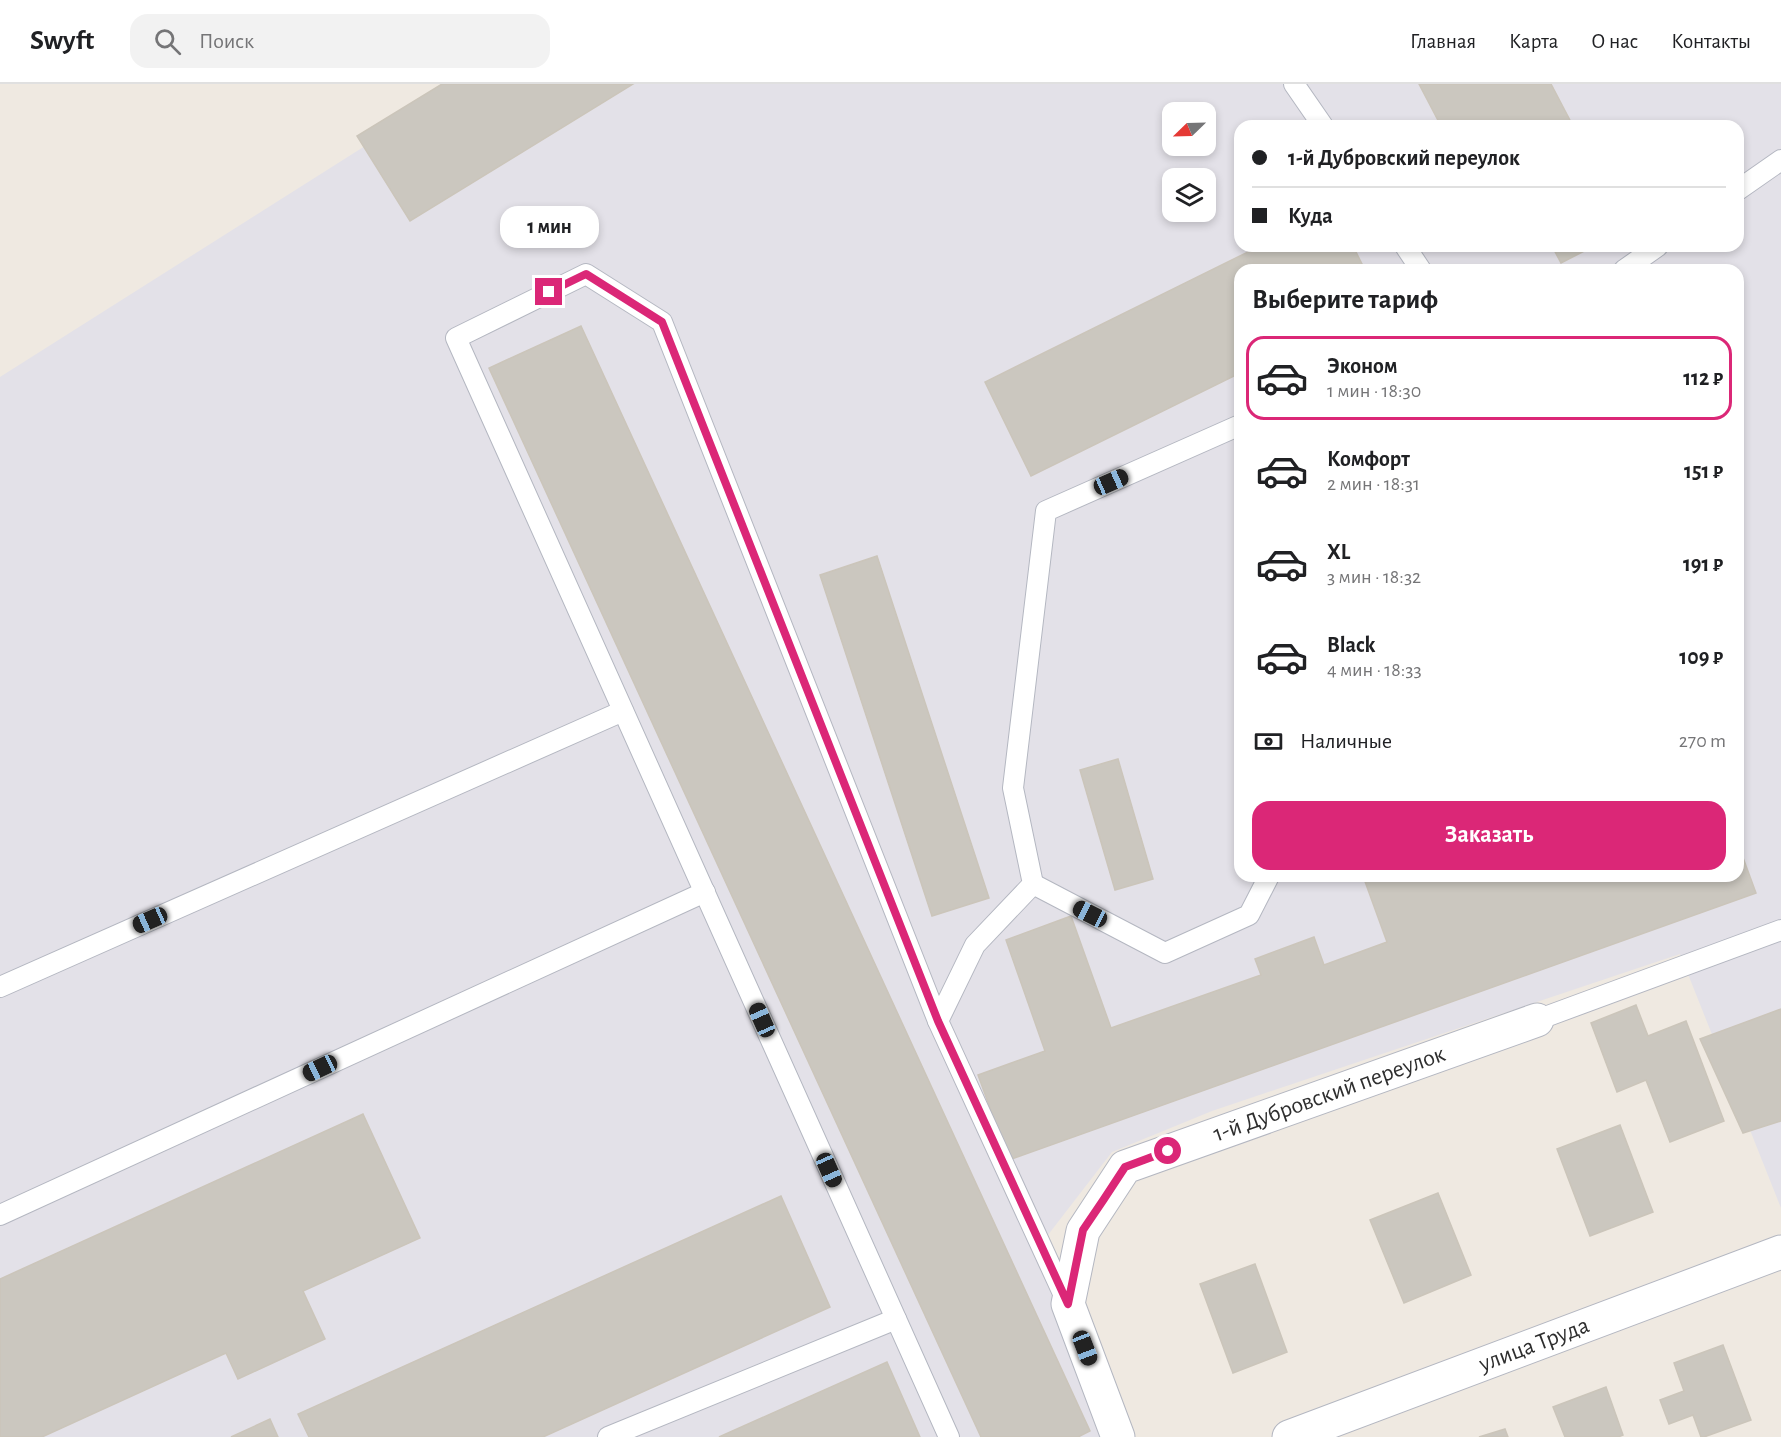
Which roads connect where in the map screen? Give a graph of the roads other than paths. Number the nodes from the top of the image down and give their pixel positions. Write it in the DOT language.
graph roads {
  1 [pos="1294,84"];
  2 [pos="1319,120"];
  3 [pos="1781,160"];
  4 [pos="1744,186"];
  5 [pos="1650,252"];
  6 [pos="1632,264"];
  7 [pos="1234,428"];
  8 [pos="623,711"];
  9 [pos="1266,882"];
  10 [pos="1033,884"];
  11 [pos="705,892"];
  12 [pos="1781,930"];
  13 [pos="0,987"];
  14 [pos="1538,1020"];
  15 [pos="938,1021"];
  16 [pos="0,1215"];
  17 [pos="1781,1252"];
  18 [pos="1068,1304"];
  19 [pos="896,1319"];
  20 [pos="608,1437"];
  21 [pos="949,1437"];
  22 [pos="1118,1437"];
  23 [pos="1290,1437"];
  1 -- 2 [label="lane"];
  3 -- 4 [label="lane"];
  5 -- 6 [label="lane"];
  7 -- 10 [label="lane"];
  8 -- 11 [label="lane"];
  8 -- 13 [label="lane"];
  8 -- 15 [label="lane"];
  9 -- 10 [label="lane"];
  10 -- 15 [label="lane"];
  11 -- 16 [label="lane"];
  11 -- 19 [label="lane"];
  12 -- 14 [label="lane"];
  14 -- 18 [label="street, 1-й Дубровский переулок"];
  15 -- 18 [label="lane"];
  17 -- 23 [label="street, улица Труда"];
  18 -- 22 [label="street"];
  19 -- 20 [label="lane"];
  19 -- 21 [label="lane"];
}
